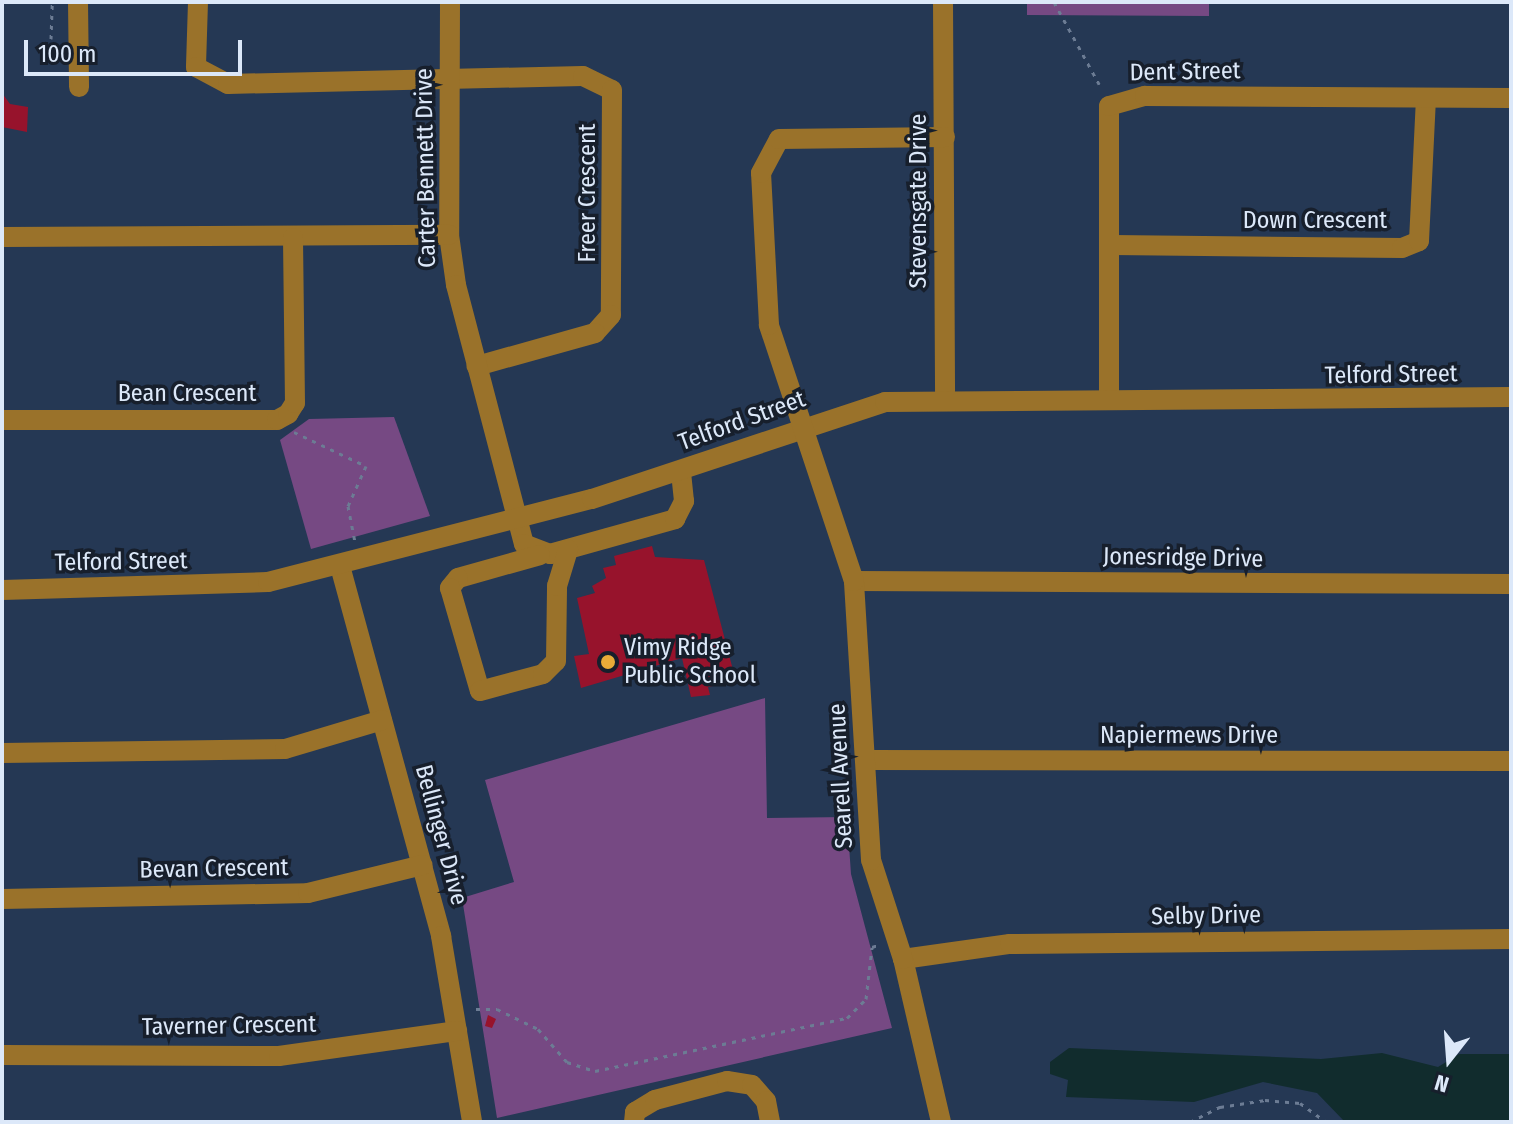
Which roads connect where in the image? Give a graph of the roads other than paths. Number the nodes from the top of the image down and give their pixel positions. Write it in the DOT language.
graph roads {
  1 [pos="78,2"];
  2 [pos="198,2"];
  3 [pos="450,2"];
  4 [pos="943,2"];
  5 [pos="449,78"];
  6 [pos="79,87"];
  7 [pos="1426,98"];
  8 [pos="1511,98"];
  9 [pos="945,137"];
  10 [pos="449,235"];
  11 [pos="2,237"];
  12 [pos="293,238"];
  13 [pos="1112,245"];
  14 [pos="477,366"];
  15 [pos="1511,397"];
  16 [pos="945,400"];
  17 [pos="1109,400"];
  18 [pos="2,420"];
  19 [pos="802,426"];
  20 [pos="681,470"];
  21 [pos="517,516"];
  22 [pos="568,550"];
  23 [pos="540,555"];
  24 [pos="340,566"];
  25 [pos="854,581"];
  26 [pos="1511,584"];
  27 [pos="2,590"];
  28 [pos="382,720"];
  29 [pos="2,753"];
  30 [pos="867,760"];
  31 [pos="1511,761"];
  32 [pos="423,865"];
  33 [pos="2,899"];
  34 [pos="1511,939"];
  35 [pos="903,959"];
  36 [pos="457,1031"];
  37 [pos="2,1055"];
  38 [pos="472,1122"];
  39 [pos="634,1122"];
  40 [pos="770,1122"];
  41 [pos="941,1122"];
  1 -- 6 [label="street"];
  2 -- 5 [label="street"];
  3 -- 5 [label="street, Carter Bennett Drive"];
  4 -- 9 [label="street, Stevensgate Drive"];
  5 -- 10 [label="street, Carter Bennett Drive"];
  5 -- 14 [label="street, Freer Crescent"];
  7 -- 8 [label="street, Dent Street"];
  7 -- 13 [label="street, Down Crescent"];
  7 -- 13 [label="street, Dent Street"];
  9 -- 16 [label="street, Stevensgate Drive"];
  9 -- 19 [label="street, Searell Avenue"];
  10 -- 12 [label="street"];
  10 -- 14 [label="street, Carter Bennett Drive"];
  11 -- 12 [label="street"];
  12 -- 18 [label="street, Bean Crescent"];
  13 -- 17 [label="street, Dent Street"];
  14 -- 21 [label="street, Carter Bennett Drive"];
  15 -- 17 [label="street, Telford Street"];
  16 -- 17 [label="street, Telford Street"];
  16 -- 19 [label="street, Telford Street"];
  19 -- 20 [label="street, Telford Street"];
  19 -- 25 [label="street, Searell Avenue"];
  20 -- 21 [label="street, Telford Street"];
  20 -- 22 [label="street"];
  21 -- 23 [label="street, Carter Bennett Drive"];
  21 -- 24 [label="street, Telford Street"];
  22 -- 23 [label="street"];
  22 -- 23 [label="street"];
  24 -- 27 [label="street, Telford Street"];
  24 -- 28 [label="street, Bellinger Drive"];
  25 -- 26 [label="street, Jonesridge Drive"];
  25 -- 30 [label="street, Searell Avenue"];
  28 -- 29 [label="street"];
  28 -- 32 [label="street, Bellinger Drive"];
  30 -- 31 [label="street, Napiermews Drive"];
  30 -- 35 [label="street, Searell Avenue"];
  32 -- 33 [label="street, Bevan Crescent"];
  32 -- 36 [label="street, Bellinger Drive"];
  34 -- 35 [label="street, Selby Drive"];
  35 -- 41 [label="street, Searell Avenue"];
  36 -- 37 [label="street, Taverner Crescent"];
  36 -- 38 [label="street, Bellinger Drive"];
  39 -- 40 [label="street"];
}
